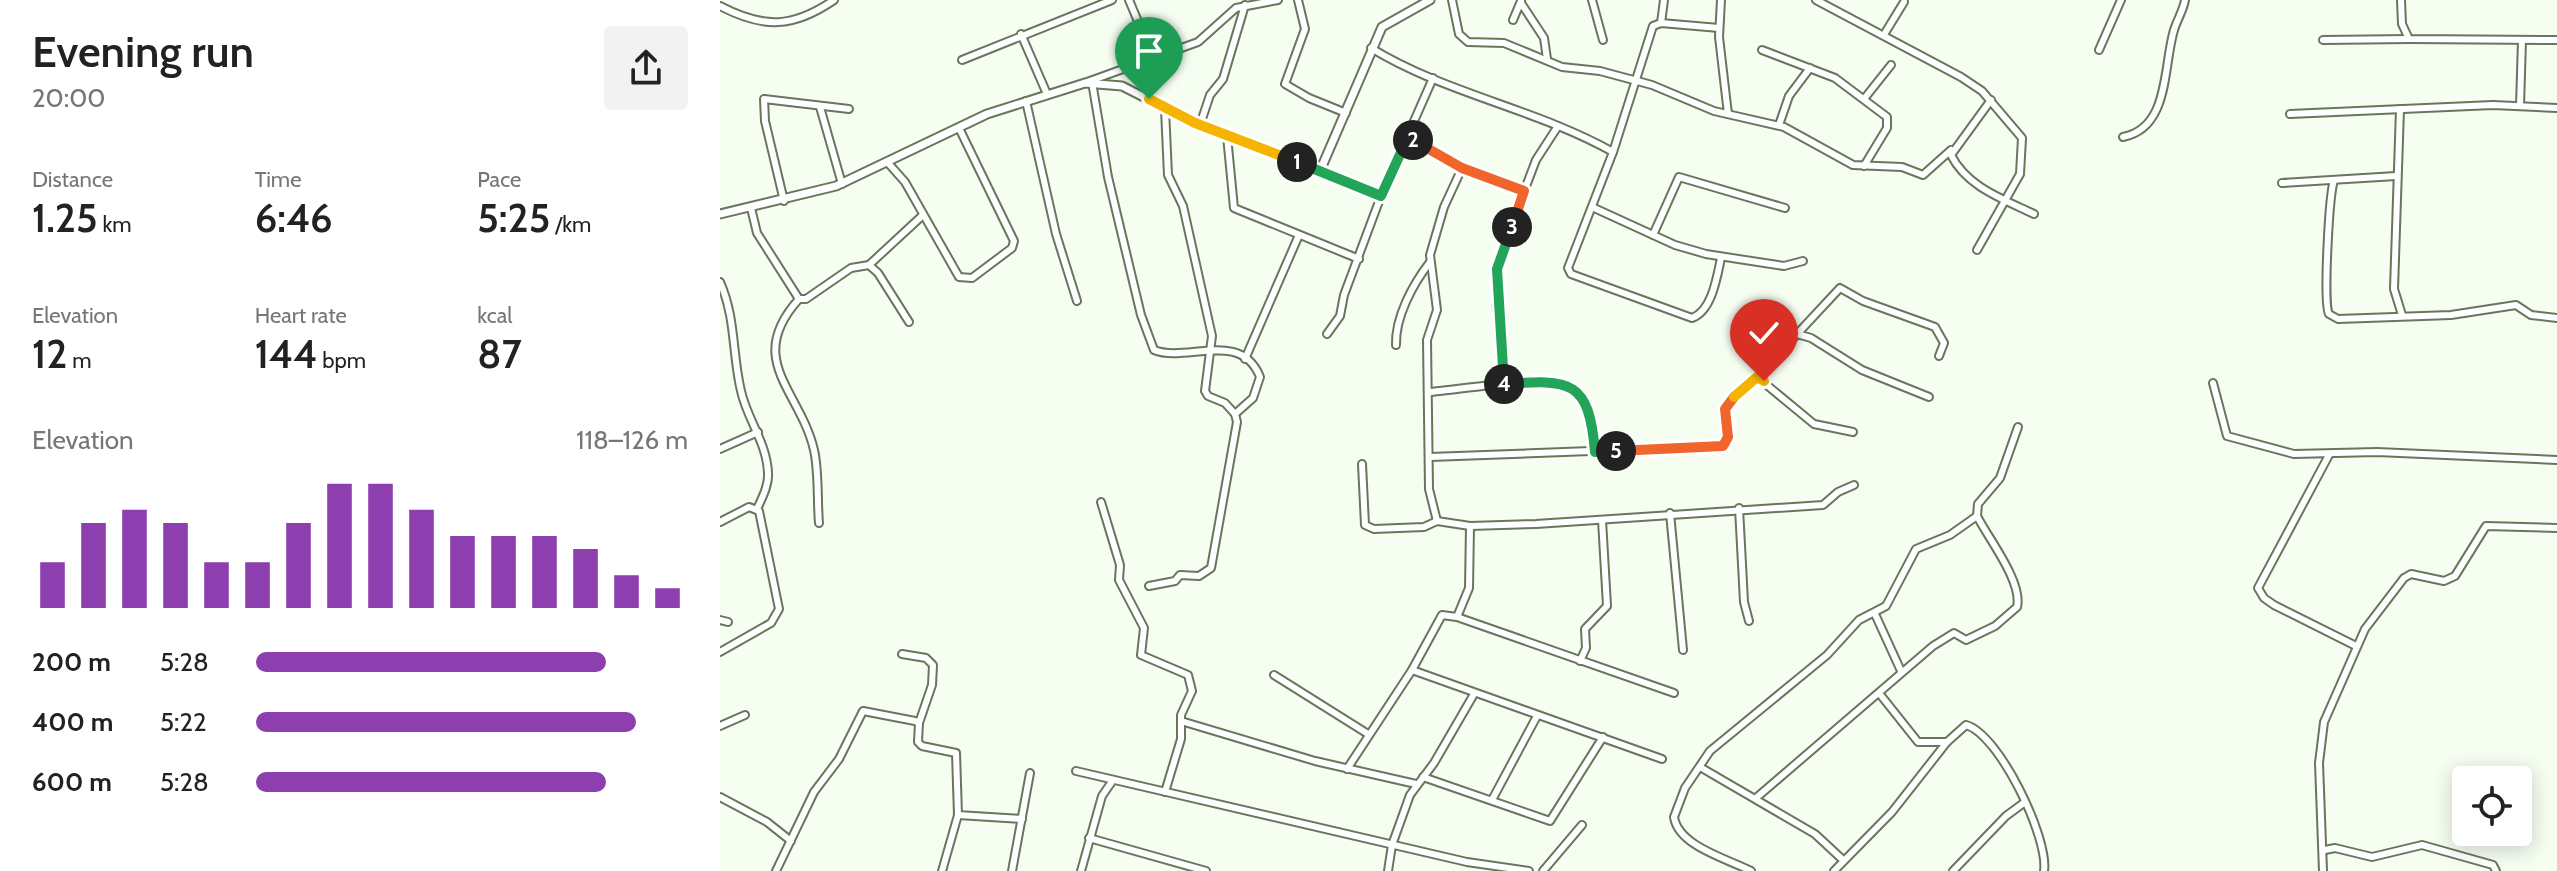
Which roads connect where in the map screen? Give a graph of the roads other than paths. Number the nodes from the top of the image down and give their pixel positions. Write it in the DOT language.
graph roads {
  1 [pos="834,0"];
  2 [pos="1112,0"];
  3 [pos="1129,0"];
  4 [pos="1278,0"];
  5 [pos="1298,0"];
  6 [pos="1430,0"];
  7 [pos="1452,0"];
  8 [pos="1592,0"];
  9 [pos="1664,0"];
  10 [pos="1721,0"];
  11 [pos="1816,0"];
  12 [pos="2121,0"];
  13 [pos="2185,0"];
  14 [pos="2401,0"];
  15 [pos="1521,2"];
  16 [pos="1904,2"];
  17 [pos="1245,5"];
  18 [pos="720,6"];
  19 [pos="1513,20"];
  20 [pos="1661,23"];
  21 [pos="1719,28"];
  22 [pos="1885,33"];
  23 [pos="1021,34"];
  24 [pos="2409,39"];
  25 [pos="1603,40"];
  26 [pos="2323,40"];
  27 [pos="2522,40"];
  28 [pos="2557,40"];
  29 [pos="1371,48"];
  30 [pos="1762,50"];
  31 [pos="2099,50"];
  32 [pos="1153,57"];
  33 [pos="1547,59"];
  34 [pos="962,60"];
  35 [pos="1891,65"];
  36 [pos="1810,68"];
  37 [pos="1433,78"];
  38 [pos="1635,81"];
  39 [pos="1088,83"];
  40 [pos="1047,94"];
  41 [pos="1864,99"];
  42 [pos="1991,100"];
  43 [pos="1026,101"];
  44 [pos="2520,106"];
  45 [pos="820,107"];
  46 [pos="2557,108"];
  47 [pos="849,109"];
  48 [pos="1165,109"];
  49 [pos="2400,109"];
  50 [pos="1346,113"];
  51 [pos="1728,114"];
  52 [pos="2290,114"];
  53 [pos="1200,125"];
  54 [pos="1779,125"];
  55 [pos="1558,126"];
  56 [pos="959,128"];
  57 [pos="1227,136"];
  58 [pos="1408,137"];
  59 [pos="2123,137"];
  60 [pos="1951,150"];
  61 [pos="1613,152"];
  62 [pos="889,164"];
  63 [pos="1864,166"];
  64 [pos="1462,168"];
  65 [pos="1320,171"];
  66 [pos="2396,176"];
  67 [pos="2334,180"];
  68 [pos="2282,183"];
  69 [pos="842,184"];
  70 [pos="1524,191"];
  71 [pos="1381,196"];
  72 [pos="784,201"];
  73 [pos="2006,201"];
  74 [pos="1592,207"];
  75 [pos="751,208"];
  76 [pos="1785,208"];
  77 [pos="720,214"];
  78 [pos="2034,214"];
  79 [pos="923,215"];
  80 [pos="1299,235"];
  81 [pos="1653,235"];
  82 [pos="1977,250"];
  83 [pos="1721,258"];
  84 [pos="1359,259"];
  85 [pos="1803,261"];
  86 [pos="1430,262"];
  87 [pos="869,265"];
  88 [pos="720,282"];
  89 [pos="799,299"];
  90 [pos="1077,301"];
  91 [pos="2402,315"];
  92 [pos="2557,318"];
  93 [pos="909,322"];
  94 [pos="1327,334"];
  95 [pos="1797,334"];
  96 [pos="1396,345"];
  97 [pos="1211,348"];
  98 [pos="1939,356"];
  99 [pos="1245,359"];
  100 [pos="1757,377"];
  101 [pos="2213,383"];
  102 [pos="1504,384"];
  103 [pos="1429,392"];
  104 [pos="1929,397"];
  105 [pos="1235,414"];
  106 [pos="2018,427"];
  107 [pos="758,432"];
  108 [pos="1853,432"];
  109 [pos="720,449"];
  110 [pos="1595,452"];
  111 [pos="2329,455"];
  112 [pos="1430,457"];
  113 [pos="2557,460"];
  114 [pos="1362,464"];
  115 [pos="1854,485"];
  116 [pos="1101,502"];
  117 [pos="1739,508"];
  118 [pos="757,509"];
  119 [pos="1670,513"];
  120 [pos="1977,516"];
  121 [pos="1602,520"];
  122 [pos="1437,521"];
  123 [pos="720,522"];
  124 [pos="819,523"];
  125 [pos="1470,526"];
  126 [pos="2557,528"];
  127 [pos="1149,586"];
  128 [pos="1875,614"];
  129 [pos="1457,617"];
  130 [pos="1749,621"];
  131 [pos="2356,646"];
  132 [pos="1683,650"];
  133 [pos="720,652"];
  134 [pos="902,654"];
  135 [pos="1580,661"];
  136 [pos="1412,670"];
  137 [pos="1901,671"];
  138 [pos="1274,675"];
  139 [pos="1674,693"];
  140 [pos="1879,693"];
  141 [pos="1474,694"];
  142 [pos="745,715"];
  143 [pos="1537,716"];
  144 [pos="1181,721"];
  145 [pos="919,723"];
  146 [pos="720,726"];
  147 [pos="1368,734"];
  148 [pos="1603,737"];
  149 [pos="1947,742"];
  150 [pos="1662,759"];
  151 [pos="1700,767"];
  152 [pos="1347,769"];
  153 [pos="1076,771"];
  154 [pos="1030,773"];
  155 [pos="1423,777"];
  156 [pos="1113,780"];
  157 [pos="1416,784"];
  158 [pos="1165,792"];
  159 [pos="720,797"];
  160 [pos="1756,798"];
  161 [pos="1492,800"];
  162 [pos="2025,802"];
  163 [pos="958,815"];
  164 [pos="1022,819"];
  165 [pos="1582,825"];
  166 [pos="1089,838"];
  167 [pos="791,841"];
  168 [pos="1392,845"];
  169 [pos="2325,850"];
  170 [pos="1843,860"];
  171 [pos="776,871"];
  172 [pos="942,871"];
  173 [pos="1012,871"];
  174 [pos="1081,871"];
  175 [pos="1206,871"];
  176 [pos="1388,871"];
  177 [pos="1529,871"];
  178 [pos="1543,871"];
  179 [pos="1751,871"];
  180 [pos="1834,871"];
  181 [pos="1953,871"];
  182 [pos="2044,871"];
  183 [pos="2323,871"];
  184 [pos="2496,871"];
  1 -- 18 [label="street"];
  2 -- 23 [label="street"];
  3 -- 32 [label="street"];
  4 -- 17 [label="street"];
  5 -- 50 [label="street"];
  6 -- 29 [label="street"];
  7 -- 33 [label="street"];
  8 -- 25 [label="street"];
  9 -- 20 [label="street"];
  10 -- 21 [label="street"];
  11 -- 22 [label="street"];
  12 -- 31 [label="street"];
  13 -- 59 [label="street"];
  14 -- 24 [label="street"];
  15 -- 19 [label="street"];
  15 -- 33 [label="street"];
  16 -- 22 [label="street"];
  17 -- 32 [label="street"];
  17 -- 53 [label="street"];
  20 -- 21 [label="street"];
  20 -- 38 [label="street"];
  21 -- 51 [label="street"];
  22 -- 42 [label="street"];
  23 -- 34 [label="street"];
  23 -- 40 [label="street"];
  24 -- 26 [label="street"];
  24 -- 27 [label="street"];
  27 -- 28 [label="street"];
  27 -- 44 [label="street"];
  29 -- 37 [label="street"];
  29 -- 50 [label="street"];
  30 -- 36 [label="street"];
  32 -- 39 [label="street"];
  33 -- 38 [label="street"];
  35 -- 41 [label="street"];
  36 -- 41 [label="street"];
  36 -- 54 [label="street"];
  37 -- 55 [label="street"];
  37 -- 58 [label="street"];
  38 -- 51 [label="street"];
  38 -- 61 [label="street"];
  39 -- 40 [label="street"];
  39 -- 48 [label="street"];
  39 -- 97 [label="street"];
  40 -- 43 [label="street"];
  41 -- 63 [label="street"];
  42 -- 60 [label="street"];
  42 -- 73 [label="street"];
  43 -- 56 [label="street"];
  43 -- 90 [label="street"];
  44 -- 46 [label="street"];
  44 -- 49 [label="street"];
  45 -- 47 [label="street"];
  45 -- 69 [label="street"];
  45 -- 72 [label="street"];
  48 -- 53 [label="street"];
  48 -- 97 [label="street"];
  49 -- 52 [label="street"];
  49 -- 66 [label="street"];
  50 -- 65 [label="street"];
  51 -- 54 [label="street"];
  53 -- 57 [label="street"];
  54 -- 63 [label="street"];
  55 -- 61 [label="street"];
  55 -- 70 [label="street"];
  56 -- 62 [label="street"];
  56 -- 79 [label="street"];
  57 -- 65 [label="street"];
  57 -- 80 [label="street"];
  58 -- 64 [label="street"];
  58 -- 71 [label="street"];
  60 -- 63 [label="street"];
  60 -- 73 [label="street"];
  61 -- 74 [label="street"];
  62 -- 69 [label="street"];
  62 -- 79 [label="street"];
  64 -- 70 [label="street"];
  64 -- 86 [label="street"];
  65 -- 71 [label="street"];
  66 -- 67 [label="street"];
  66 -- 91 [label="street"];
  67 -- 68 [label="street"];
  67 -- 91 [label="street"];
  69 -- 72 [label="street"];
  70 -- 102 [label="street"];
  71 -- 84 [label="street"];
  72 -- 75 [label="street"];
  73 -- 78 [label="street"];
  73 -- 82 [label="street"];
  74 -- 81 [label="street"];
  74 -- 83 [label="street"];
  75 -- 77 [label="street"];
  75 -- 89 [label="street"];
  76 -- 81 [label="street"];
  79 -- 87 [label="street"];
  80 -- 84 [label="street"];
  80 -- 99 [label="street"];
  81 -- 83 [label="street"];
  83 -- 85 [label="street"];
  84 -- 94 [label="street"];
  86 -- 96 [label="street"];
  86 -- 103 [label="street"];
  87 -- 89 [label="street"];
  87 -- 93 [label="street"];
  88 -- 107 [label="street"];
  89 -- 124 [label="street"];
  91 -- 92 [label="street"];
  95 -- 98 [label="street"];
  95 -- 100 [label="street"];
  95 -- 104 [label="street"];
  97 -- 99 [label="street"];
  97 -- 105 [label="street"];
  99 -- 105 [label="street"];
  100 -- 108 [label="street"];
  100 -- 110 [label="street"];
  101 -- 111 [label="street"];
  102 -- 103 [label="street"];
  102 -- 110 [label="street"];
  103 -- 112 [label="street"];
  105 -- 127 [label="street"];
  106 -- 120 [label="street"];
  107 -- 109 [label="street"];
  107 -- 118 [label="street"];
  110 -- 112 [label="street"];
  111 -- 113 [label="street"];
  111 -- 131 [label="street"];
  112 -- 122 [label="street"];
  114 -- 122 [label="street"];
  115 -- 117 [label="street"];
  116 -- 144 [label="street"];
  117 -- 119 [label="street"];
  117 -- 130 [label="street"];
  118 -- 123 [label="street"];
  118 -- 133 [label="street"];
  119 -- 121 [label="street"];
  119 -- 132 [label="street"];
  120 -- 128 [label="street"];
  120 -- 137 [label="street"];
  121 -- 125 [label="street"];
  121 -- 135 [label="street"];
  122 -- 125 [label="street"];
  125 -- 129 [label="street"];
  126 -- 131 [label="street"];
  128 -- 137 [label="street"];
  128 -- 151 [label="street"];
  129 -- 135 [label="street"];
  129 -- 136 [label="street"];
  131 -- 169 [label="street"];
  134 -- 145 [label="street"];
  135 -- 139 [label="street"];
  136 -- 141 [label="street"];
  136 -- 147 [label="street"];
  137 -- 140 [label="street"];
  138 -- 147 [label="street"];
  140 -- 149 [label="street"];
  140 -- 160 [label="street"];
  141 -- 143 [label="street"];
  141 -- 155 [label="street"];
  142 -- 146 [label="street"];
  143 -- 148 [label="street"];
  143 -- 161 [label="street"];
  144 -- 152 [label="street"];
  144 -- 158 [label="street"];
  145 -- 163 [label="street"];
  145 -- 167 [label="street"];
  147 -- 152 [label="street"];
  148 -- 150 [label="street"];
  148 -- 161 [label="street"];
  149 -- 162 [label="street"];
  149 -- 170 [label="street"];
  151 -- 160 [label="street"];
  151 -- 179 [label="street"];
  152 -- 157 [label="street"];
  153 -- 156 [label="street"];
  154 -- 164 [label="street"];
  155 -- 157 [label="street"];
  155 -- 161 [label="street"];
  156 -- 158 [label="street"];
  156 -- 166 [label="street"];
  157 -- 168 [label="street"];
  158 -- 168 [label="street"];
  159 -- 167 [label="street"];
  160 -- 170 [label="street"];
  162 -- 181 [label="street"];
  162 -- 182 [label="street"];
  163 -- 164 [label="street"];
  163 -- 172 [label="street"];
  164 -- 173 [label="street"];
  165 -- 178 [label="street"];
  166 -- 174 [label="street"];
  166 -- 175 [label="street"];
  167 -- 171 [label="street"];
  168 -- 176 [label="street"];
  168 -- 177 [label="street"];
  169 -- 183 [label="street"];
  169 -- 184 [label="street"];
  170 -- 180 [label="street"];
}
